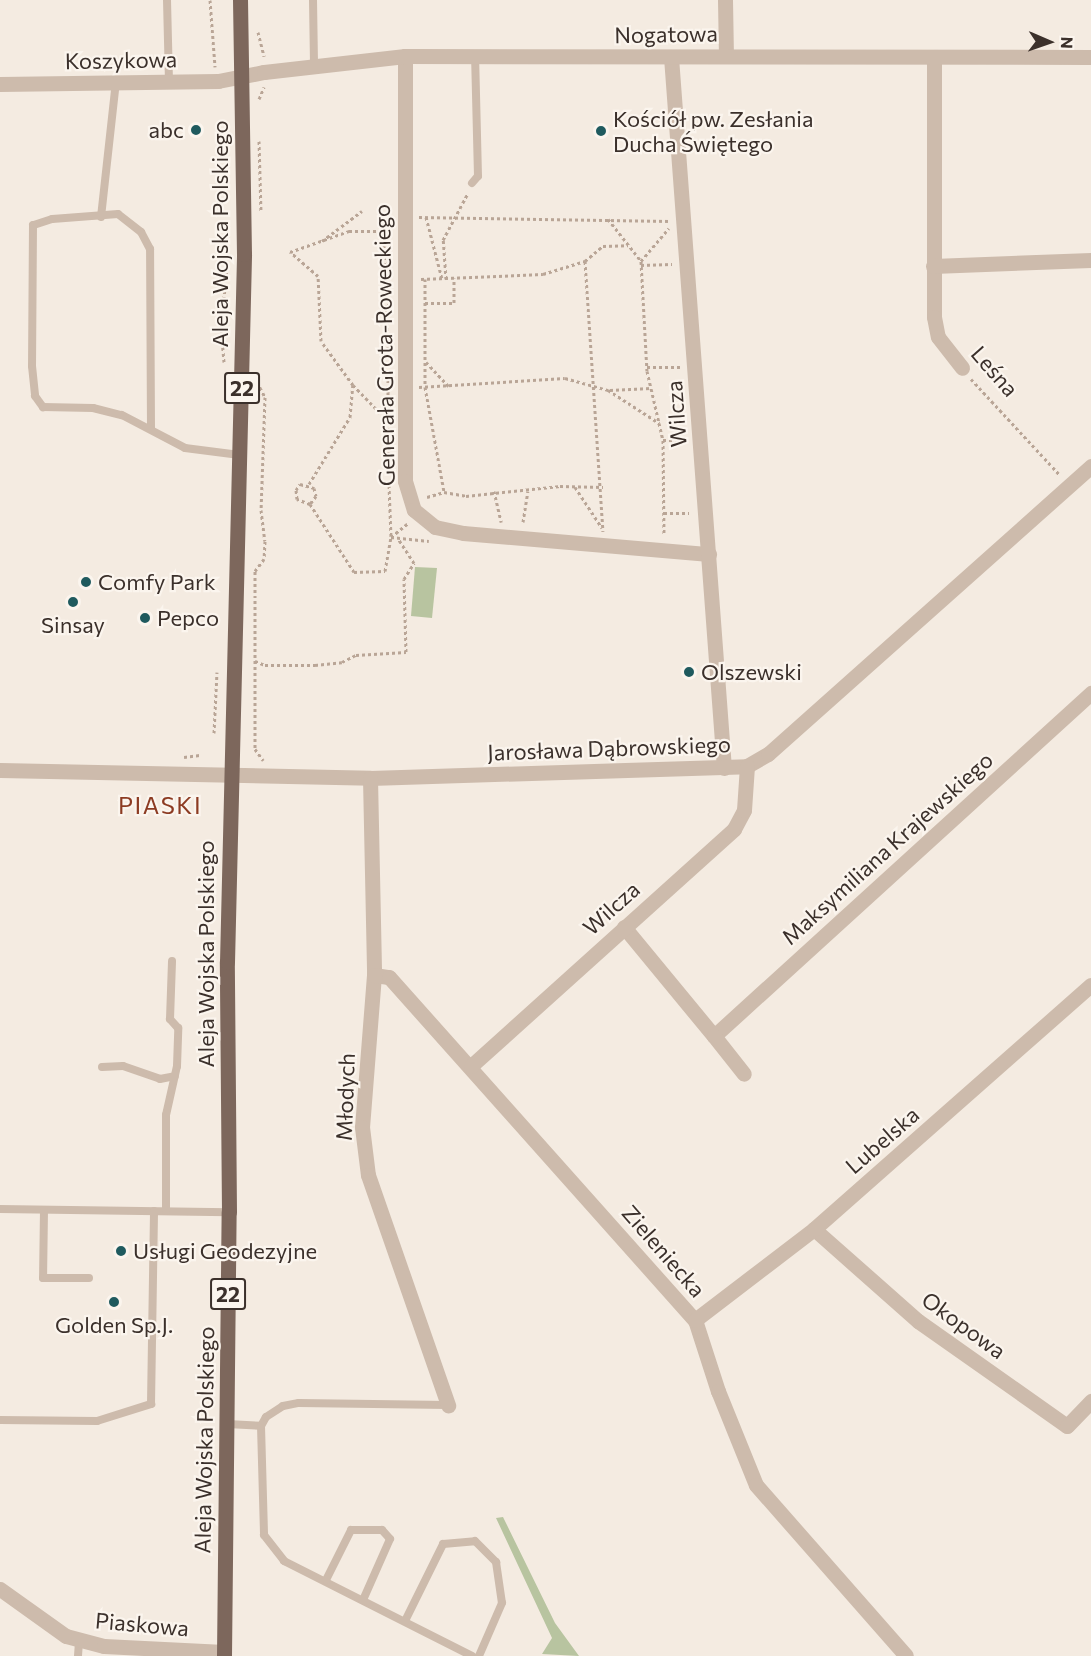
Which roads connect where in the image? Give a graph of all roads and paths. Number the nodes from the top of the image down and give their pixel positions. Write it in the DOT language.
graph roads {
  1 [pos="168,0"];
  2 [pos="210,0"];
  3 [pos="240,0"];
  4 [pos="313,0"];
  5 [pos="725,0"];
  6 [pos="726,55"];
  7 [pos="405,56"];
  8 [pos="475,56"];
  9 [pos="671,57"];
  10 [pos="934,57"];
  11 [pos="1091,57"];
  12 [pos="314,66"];
  13 [pos="243,76"];
  14 [pos="169,81"];
  15 [pos="218,81"];
  16 [pos="116,82"];
  17 [pos="0,84"];
  18 [pos="472,183"];
  19 [pos="362,211"];
  20 [pos="102,217"];
  21 [pos="404,217"];
  22 [pos="426,217"];
  23 [pos="456,218"];
  24 [pos="608,219"];
  25 [pos="388,238"];
  26 [pos="318,244"];
  27 [pos="628,245"];
  28 [pos="1091,260"];
  29 [pos="585,261"];
  30 [pos="228,262"];
  31 [pos="641,263"];
  32 [pos="687,264"];
  33 [pos="933,266"];
  34 [pos="454,278"];
  35 [pos="425,279"];
  36 [pos="444,279"];
  37 [pos="404,280"];
  38 [pos="404,303"];
  39 [pos="425,303"];
  40 [pos="425,360"];
  41 [pos="225,365"];
  42 [pos="647,367"];
  43 [pos="695,367"];
  44 [pos="962,368"];
  45 [pos="253,376"];
  46 [pos="353,385"];
  47 [pos="448,386"];
  48 [pos="404,387"];
  49 [pos="426,387"];
  50 [pos="651,388"];
  51 [pos="595,390"];
  52 [pos="608,390"];
  53 [pos="386,418"];
  54 [pos="659,423"];
  55 [pos="151,428"];
  56 [pos="663,440"];
  57 [pos="700,440"];
  58 [pos="240,454"];
  59 [pos="1091,466"];
  60 [pos="309,484"];
  61 [pos="1070,485"];
  62 [pos="575,487"];
  63 [pos="603,487"];
  64 [pos="406,490"];
  65 [pos="494,491"];
  66 [pos="528,491"];
  67 [pos="444,492"];
  68 [pos="310,504"];
  69 [pos="664,513"];
  70 [pos="706,513"];
  71 [pos="418,516"];
  72 [pos="504,536"];
  73 [pos="603,537"];
  74 [pos="398,538"];
  75 [pos="520,538"];
  76 [pos="664,550"];
  77 [pos="709,554"];
  78 [pos="255,662"];
  79 [pos="219,663"];
  80 [pos="1091,693"];
  81 [pos="214,733"];
  82 [pos="747,766"];
  83 [pos="724,768"];
  84 [pos="0,770"];
  85 [pos="231,776"];
  86 [pos="263,777"];
  87 [pos="370,778"];
  88 [pos="624,927"];
  89 [pos="172,961"];
  90 [pos="374,975"];
  91 [pos="1091,985"];
  92 [pos="714,1036"];
  93 [pos="471,1066"];
  94 [pos="102,1067"];
  95 [pos="744,1074"];
  96 [pos="175,1076"];
  97 [pos="0,1209"];
  98 [pos="44,1210"];
  99 [pos="154,1211"];
  100 [pos="166,1211"];
  101 [pos="229,1212"];
  102 [pos="814,1229"];
  103 [pos="89,1278"];
  104 [pos="695,1320"];
  105 [pos="1091,1401"];
  106 [pos="448,1404"];
  107 [pos="0,1420"];
  108 [pos="227,1424"];
  109 [pos="261,1426"];
  110 [pos="326,1580"];
  111 [pos="0,1589"];
  112 [pos="363,1600"];
  113 [pos="405,1622"];
  114 [pos="79,1640"];
  115 [pos="224,1654"];
  116 [pos="78,1656"];
  117 [pos="472,1656"];
  118 [pos="479,1656"];
  119 [pos="906,1656"];
  1 -- 14 [label="lane"];
  2 -- 15 [label="path"];
  3 -- 13 [label="main road, Aleja Wojska Polskiego / 22"];
  4 -- 12 [label="lane"];
  5 -- 6 [label="street"];
  6 -- 9 [label="street, Nogatowa"];
  6 -- 10 [label="street, Nogatowa"];
  7 -- 8 [label="street, Nogatowa"];
  7 -- 12 [label="street, Nogatowa"];
  7 -- 21 [label="street, Generała Grota-Roweckiego"];
  8 -- 9 [label="street, Nogatowa"];
  8 -- 18 [label="lane"];
  9 -- 32 [label="street, Wilcza"];
  10 -- 11 [label="street, Nogatowa"];
  10 -- 33 [label="street, Leśna"];
  12 -- 13 [label="street, Nogatowa"];
  13 -- 15 [label="street, Koszykowa"];
  13 -- 58 [label="main road, Aleja Wojska Polskiego / 22"];
  14 -- 15 [label="street, Koszykowa"];
  14 -- 16 [label="street, Koszykowa"];
  16 -- 17 [label="street, Koszykowa"];
  16 -- 20 [label="lane"];
  18 -- 23 [label="path"];
  19 -- 26 [label="path"];
  20 -- 55 [label="lane"];
  20 -- 55 [label="lane"];
  21 -- 22 [label="path"];
  21 -- 37 [label="street, Generała Grota-Roweckiego"];
  22 -- 23 [label="path"];
  22 -- 36 [label="path"];
  23 -- 24 [label="path"];
  23 -- 36 [label="path"];
  24 -- 27 [label="path"];
  24 -- 31 [label="path"];
  25 -- 26 [label="path"];
  26 -- 46 [label="path"];
  27 -- 29 [label="path"];
  27 -- 31 [label="path"];
  28 -- 33 [label="street"];
  29 -- 34 [label="path"];
  29 -- 51 [label="path"];
  30 -- 41 [label="path"];
  31 -- 32 [label="path"];
  31 -- 42 [label="path"];
  32 -- 43 [label="street, Wilcza"];
  33 -- 44 [label="street, Leśna"];
  34 -- 36 [label="path"];
  34 -- 39 [label="path"];
  35 -- 36 [label="path"];
  35 -- 37 [label="path"];
  35 -- 39 [label="path"];
  37 -- 38 [label="street, Generała Grota-Roweckiego"];
  38 -- 39 [label="path"];
  38 -- 48 [label="street, Generała Grota-Roweckiego"];
  39 -- 40 [label="path"];
  40 -- 47 [label="path"];
  40 -- 49 [label="path"];
  42 -- 43 [label="path"];
  42 -- 50 [label="path"];
  43 -- 57 [label="street, Wilcza"];
  44 -- 61 [label="path, Leśna"];
  45 -- 78 [label="path"];
  46 -- 53 [label="path"];
  46 -- 60 [label="path"];
  47 -- 49 [label="path"];
  47 -- 51 [label="path"];
  48 -- 49 [label="path"];
  48 -- 64 [label="street, Generała Grota-Roweckiego"];
  49 -- 67 [label="path"];
  50 -- 52 [label="path"];
  50 -- 54 [label="path"];
  51 -- 52 [label="path"];
  51 -- 63 [label="path"];
  52 -- 54 [label="path"];
  54 -- 56 [label="path"];
  55 -- 58 [label="lane"];
  56 -- 57 [label="path"];
  56 -- 69 [label="path"];
  57 -- 70 [label="street, Wilcza"];
  58 -- 85 [label="main road, Aleja Wojska Polskiego / 22"];
  59 -- 61 [label="street, Jarosława Dąbrowskiego"];
  60 -- 68 [label="path"];
  60 -- 68 [label="path"];
  61 -- 82 [label="street, Jarosława Dąbrowskiego"];
  62 -- 63 [label="path"];
  62 -- 66 [label="path"];
  62 -- 73 [label="path"];
  63 -- 73 [label="path"];
  64 -- 67 [label="path"];
  64 -- 71 [label="street, Generała Grota-Roweckiego"];
  65 -- 66 [label="path"];
  65 -- 67 [label="path"];
  65 -- 72 [label="path"];
  66 -- 75 [label="path"];
  68 -- 71 [label="path"];
  69 -- 70 [label="path"];
  69 -- 76 [label="path"];
  70 -- 77 [label="street, Wilcza"];
  71 -- 72 [label="street"];
  72 -- 75 [label="street"];
  73 -- 75 [label="street"];
  73 -- 76 [label="street"];
  74 -- 78 [label="path"];
  76 -- 77 [label="street"];
  77 -- 83 [label="street, Wilcza"];
  78 -- 86 [label="path"];
  79 -- 81 [label="path"];
  80 -- 92 [label="street, Maksymiliana Krajewskiego"];
  82 -- 83 [label="street, Jarosława Dąbrowskiego"];
  82 -- 88 [label="street, Wilcza"];
  83 -- 87 [label="street, Jarosława Dąbrowskiego"];
  84 -- 85 [label="street, Jarosława Dąbrowskiego"];
  85 -- 86 [label="street, Jarosława Dąbrowskiego"];
  85 -- 101 [label="main road, Aleja Wojska Polskiego / 22"];
  86 -- 87 [label="street, Jarosława Dąbrowskiego"];
  87 -- 90 [label="street, Młodych"];
  88 -- 92 [label="street"];
  88 -- 93 [label="street, Wilcza"];
  89 -- 96 [label="lane"];
  90 -- 93 [label="street, Zieleniecka"];
  90 -- 106 [label="street, Młodych"];
  91 -- 102 [label="street, Lubelska"];
  92 -- 95 [label="street"];
  93 -- 104 [label="street, Zieleniecka"];
  94 -- 96 [label="lane"];
  96 -- 100 [label="lane"];
  97 -- 98 [label="lane"];
  98 -- 99 [label="lane"];
  98 -- 103 [label="lane"];
  99 -- 100 [label="lane"];
  99 -- 107 [label="lane"];
  100 -- 101 [label="lane"];
  101 -- 108 [label="main road, Aleja Wojska Polskiego / 22"];
  102 -- 104 [label="street, Lubelska"];
  102 -- 105 [label="street, Okopowa"];
  104 -- 119 [label="street, Zieleniecka"];
  106 -- 109 [label="lane"];
  108 -- 109 [label="lane"];
  108 -- 115 [label="main road, Aleja Wojska Polskiego / 22"];
  109 -- 110 [label="lane"];
  110 -- 112 [label="lane"];
  110 -- 112 [label="lane"];
  111 -- 114 [label="street, Piaskowa"];
  112 -- 113 [label="lane"];
  113 -- 117 [label="lane"];
  113 -- 118 [label="lane"];
  114 -- 115 [label="street, Piaskowa"];
  114 -- 116 [label="lane"];
}
